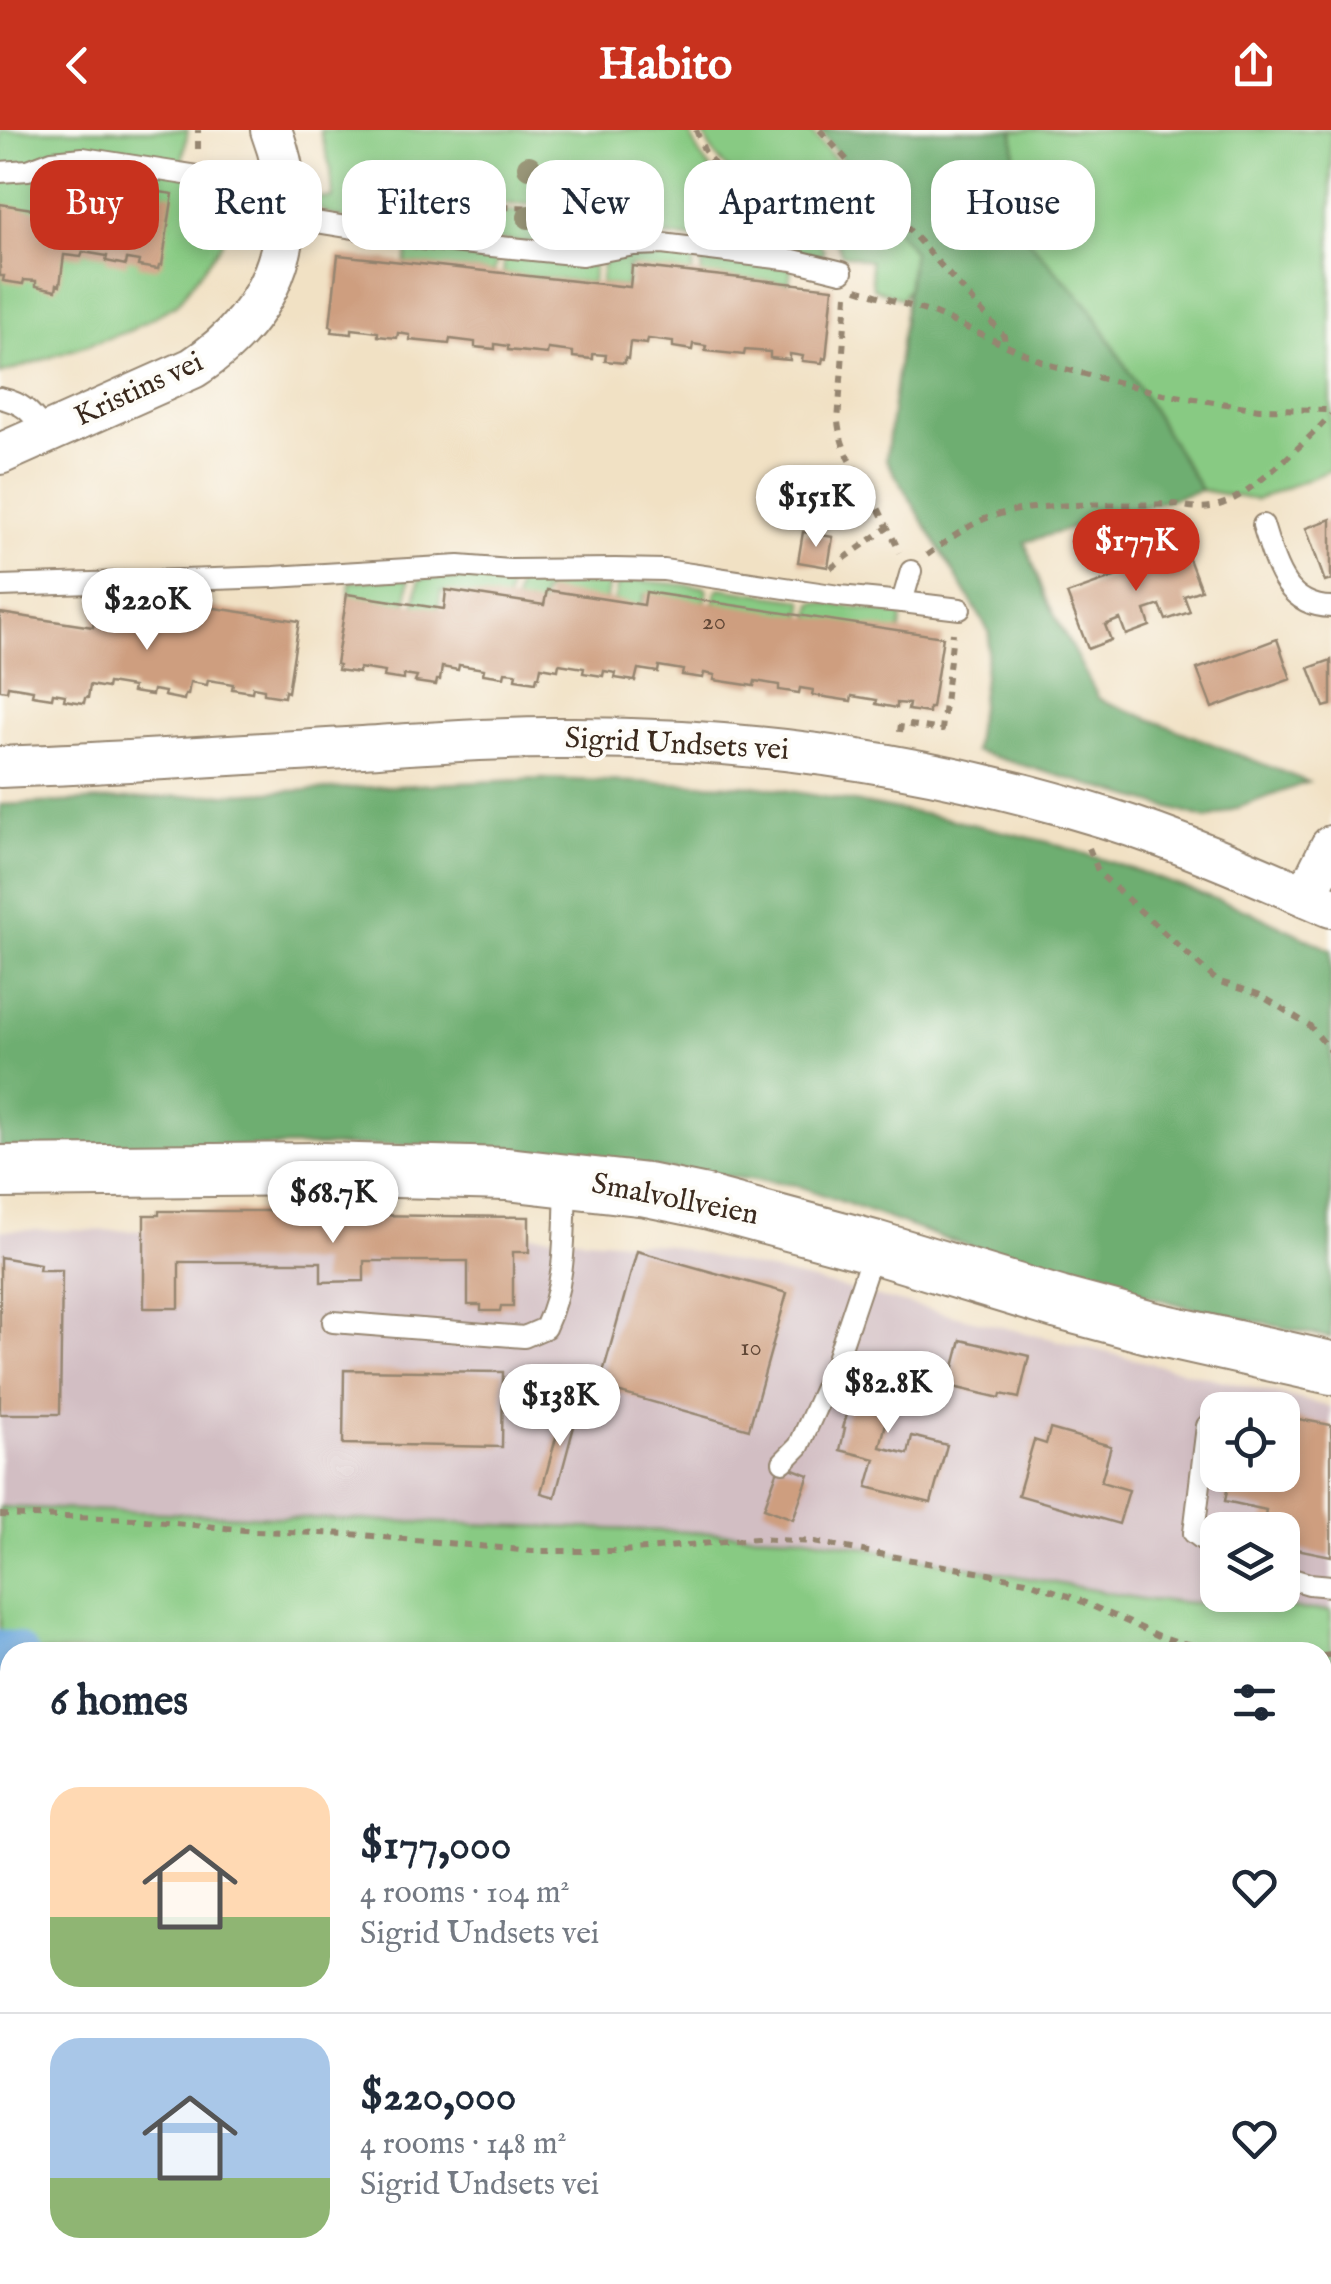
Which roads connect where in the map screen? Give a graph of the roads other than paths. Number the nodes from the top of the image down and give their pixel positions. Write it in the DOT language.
graph roads {
  1 [pos="270,130"];
  2 [pos="279,160"];
  3 [pos="0,172"];
  4 [pos="179,173"];
  5 [pos="322,214"];
  6 [pos="280,250"];
  7 [pos="844,279"];
  8 [pos="0,398"];
  9 [pos="46,433"];
  10 [pos="0,454"];
  11 [pos="1263,525"];
  12 [pos="911,571"];
  13 [pos="0,586"];
  14 [pos="902,602"];
  15 [pos="1331,607"];
  16 [pos="960,609"];
  17 [pos="0,767"];
  18 [pos="1331,846"];
  19 [pos="1318,901"];
  20 [pos="0,1172"];
  21 [pos="566,1180"];
  22 [pos="874,1247"];
  23 [pos="332,1322"];
  24 [pos="1331,1368"];
  25 [pos="783,1462"];
  26 [pos="1200,1484"];
  27 [pos="1200,1538"];
  28 [pos="1300,1581"];
  29 [pos="1331,1586"];
  1 -- 2 [label="street, Kristins vei"];
  3 -- 4 [label="lane"];
  5 -- 7 [label="lane"];
  6 -- 9 [label="street, Kristins vei"];
  8 -- 9 [label="lane"];
  9 -- 10 [label="street, Kristins vei"];
  11 -- 15 [label="lane"];
  12 -- 14 [label="lane"];
  13 -- 14 [label="lane"];
  14 -- 16 [label="lane"];
  17 -- 19 [label="street, Sigrid Undsets vei"];
  18 -- 19 [label="street"];
  20 -- 21 [label="street, Smalvollveien"];
  21 -- 22 [label="street, Smalvollveien"];
  21 -- 23 [label="lane"];
  22 -- 24 [label="street, Smalvollveien"];
  22 -- 25 [label="lane"];
  26 -- 27 [label="lane"];
  28 -- 29 [label="lane"];
}
